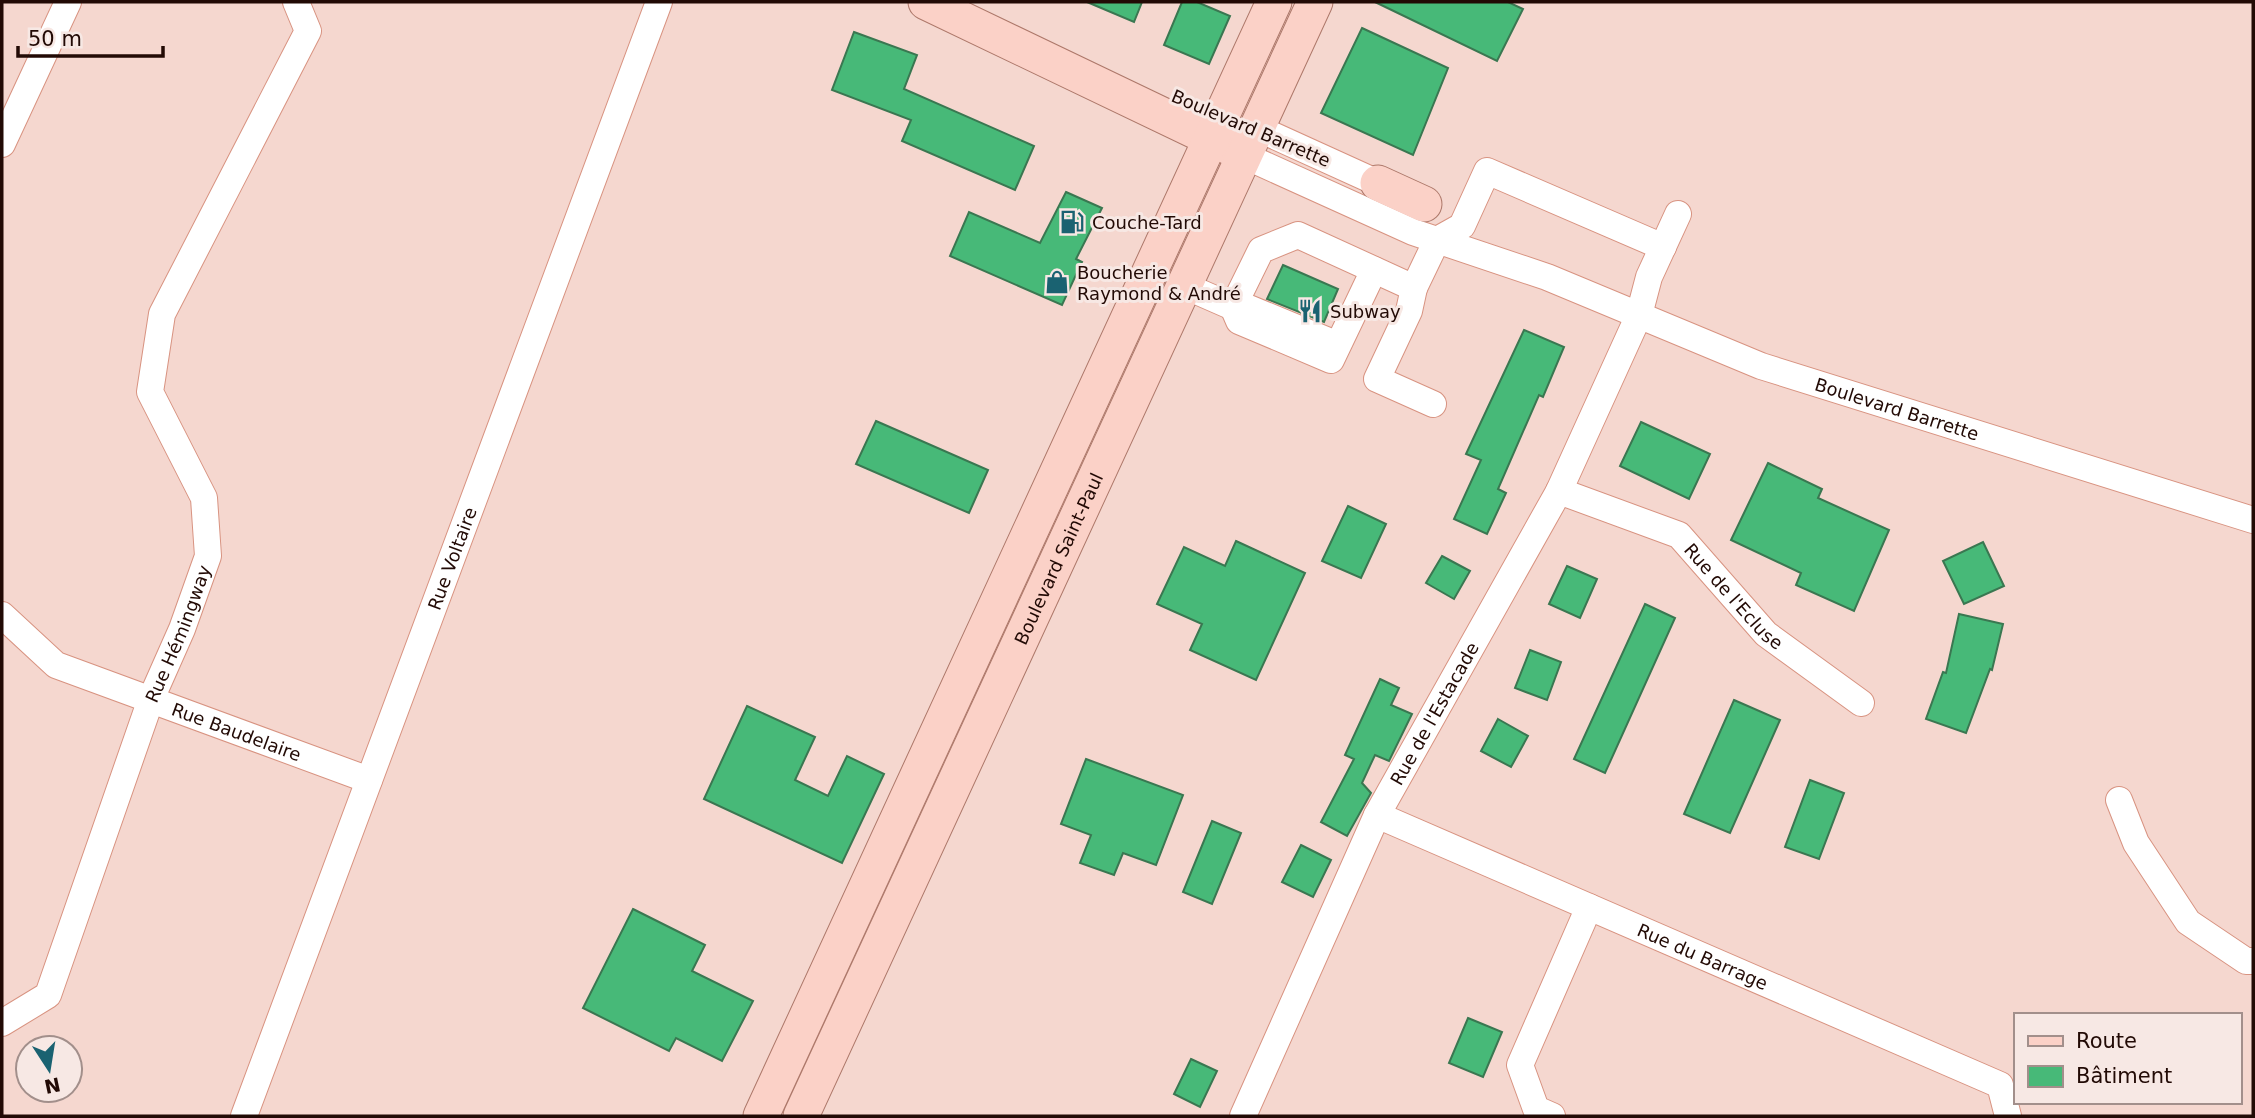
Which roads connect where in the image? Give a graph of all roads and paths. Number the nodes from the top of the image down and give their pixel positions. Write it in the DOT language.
graph roads {
  1 [pos="68,2"];
  2 [pos="296,2"];
  3 [pos="659,2"];
  4 [pos="1274,2"];
  5 [pos="1315,2"];
  6 [pos="934,5"];
  7 [pos="1217,127"];
  8 [pos="1251,142"];
  9 [pos="2,144"];
  10 [pos="1378,183"];
  11 [pos="1424,204"];
  12 [pos="1678,214"];
  13 [pos="1462,226"];
  14 [pos="1437,240"];
  15 [pos="1663,247"];
  16 [pos="1374,270"];
  17 [pos="1547,277"];
  18 [pos="1185,286"];
  19 [pos="1414,288"];
  20 [pos="1233,307"];
  21 [pos="1639,315"];
  22 [pos="1433,404"];
  23 [pos="1559,491"];
  24 [pos="2253,520"];
  25 [pos="2,615"];
  26 [pos="151,699"];
  27 [pos="1861,703"];
  28 [pos="369,780"];
  29 [pos="2119,800"];
  30 [pos="1377,815"];
  31 [pos="1589,907"];
  32 [pos="2253,961"];
  33 [pos="2,1023"];
  34 [pos="244,1116"];
  35 [pos="761,1116"];
  36 [pos="801,1116"];
  37 [pos="1243,1116"];
  38 [pos="1552,1116"];
  39 [pos="2008,1116"];
  1 -- 9 [label="street"];
  2 -- 26 [label="street, Rue Hémingway"];
  3 -- 28 [label="street, Rue Voltaire"];
  4 -- 7 [label="main road, Boulevard Saint-Paul"];
  5 -- 8 [label="main road, Boulevard Saint-Paul"];
  6 -- 7 [label="main road, Boulevard Barrette"];
  7 -- 8 [label="main road, Boulevard Barrette"];
  7 -- 35 [label="main road, Boulevard Saint-Paul"];
  8 -- 10 [label="street, Boulevard Barrette"];
  8 -- 14 [label="street, Boulevard Barrette"];
  8 -- 18 [label="main road, Boulevard Saint-Paul"];
  10 -- 11 [label="main road, Boulevard Barrette"];
  11 -- 13 [label="street, Boulevard Barrette"];
  12 -- 15 [label="street, Rue de l'Estacade"];
  13 -- 14 [label="street"];
  13 -- 15 [label="street"];
  13 -- 17 [label="street, Boulevard Barrette"];
  14 -- 17 [label="street, Boulevard Barrette"];
  14 -- 19 [label="street"];
  15 -- 21 [label="street, Rue de l'Estacade"];
  16 -- 19 [label="street"];
  16 -- 20 [label="street"];
  16 -- 20 [label="street"];
  17 -- 21 [label="street, Boulevard Barrette"];
  18 -- 20 [label="street"];
  18 -- 36 [label="main road, Boulevard Saint-Paul"];
  19 -- 22 [label="street"];
  21 -- 23 [label="street, Rue de l'Estacade"];
  21 -- 24 [label="street, Boulevard Barrette"];
  23 -- 27 [label="street, Rue de l'Ecluse"];
  23 -- 30 [label="street, Rue de l'Estacade"];
  25 -- 26 [label="street, Rue Baudelaire"];
  26 -- 28 [label="street, Rue Baudelaire"];
  26 -- 33 [label="street, Rue Hémingway"];
  28 -- 34 [label="street, Rue Voltaire"];
  29 -- 32 [label="street"];
  30 -- 31 [label="street, Rue du Barrage"];
  30 -- 37 [label="street, Rue de l'Estacade"];
  31 -- 38 [label="street"];
  31 -- 39 [label="street, Rue du Barrage"];
}
